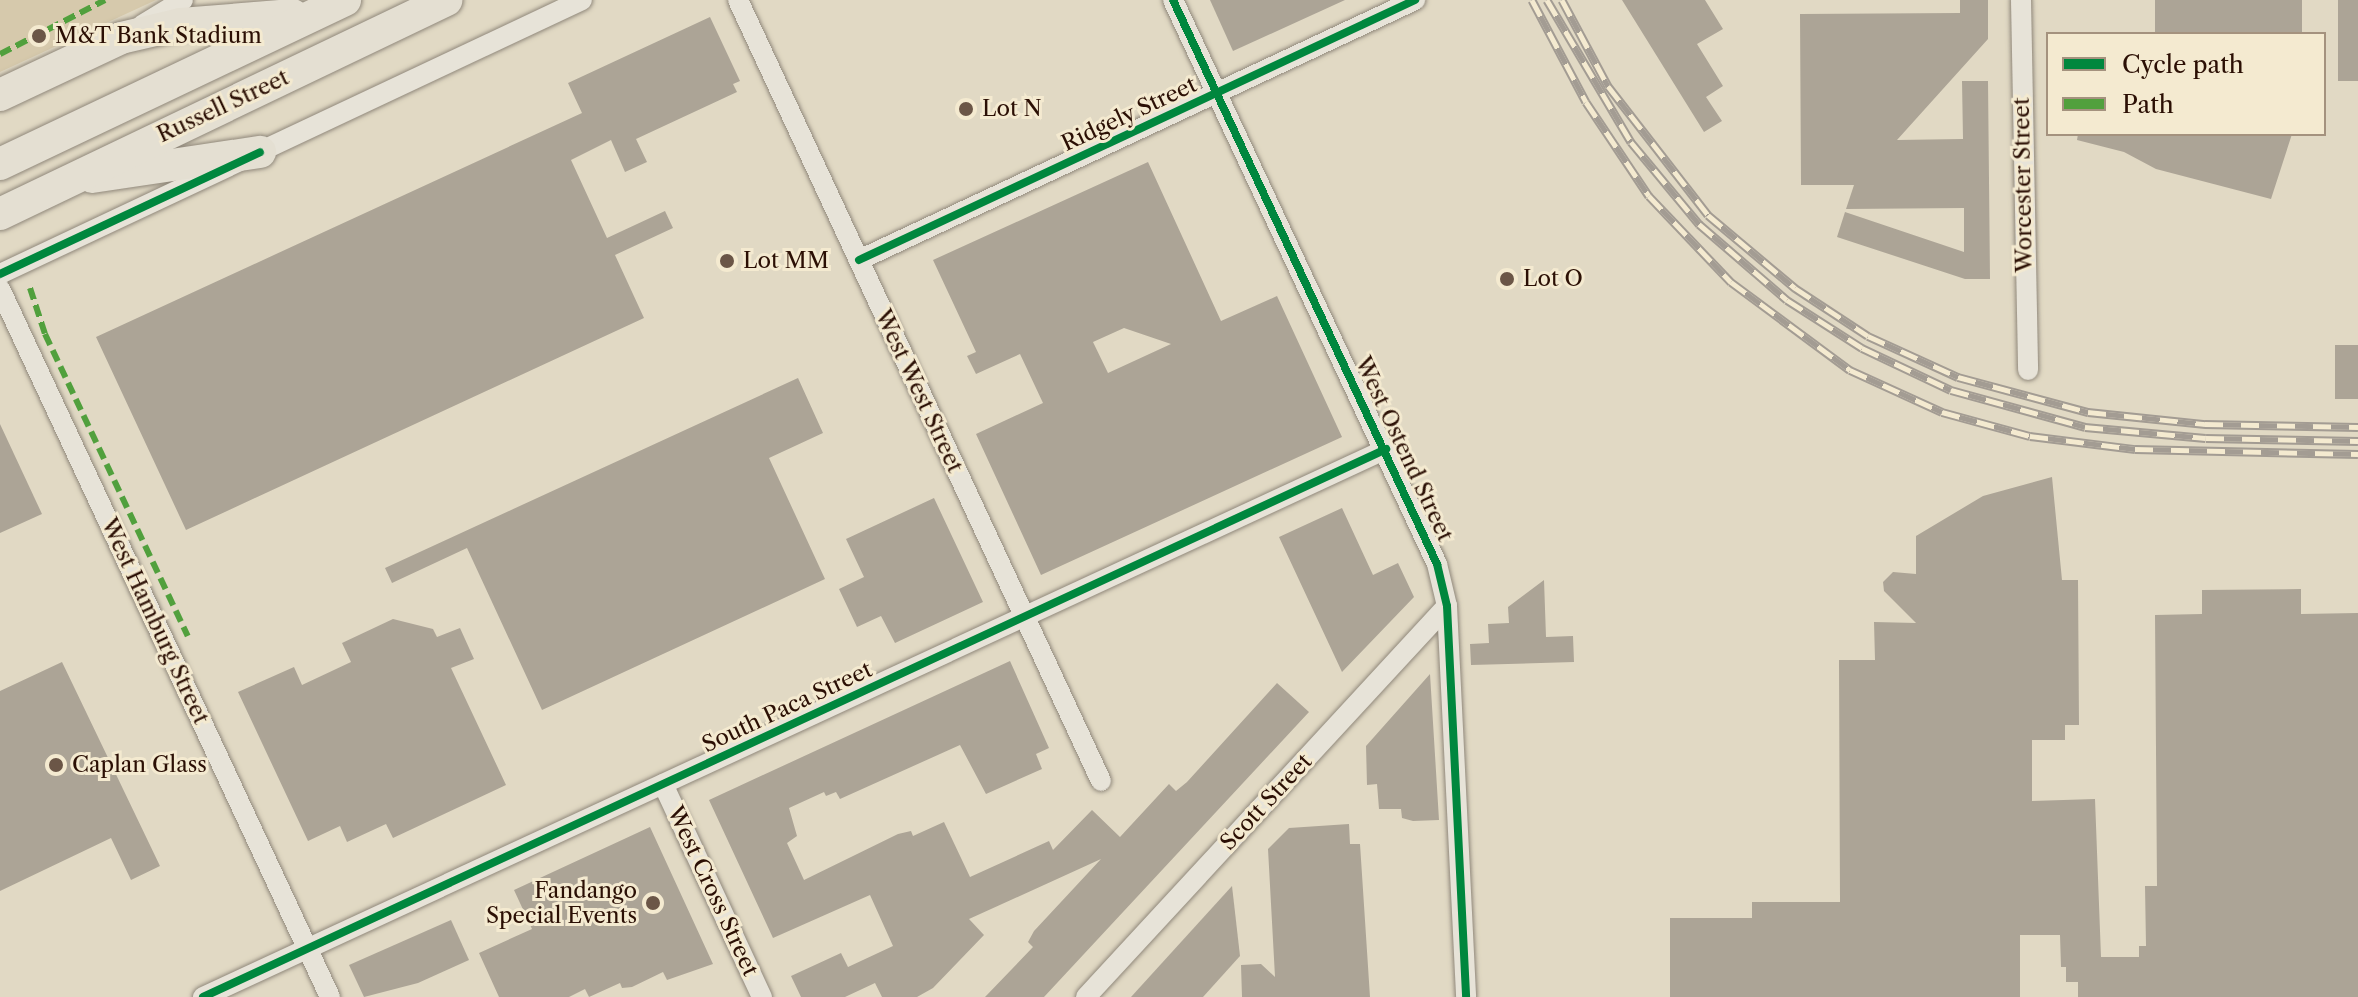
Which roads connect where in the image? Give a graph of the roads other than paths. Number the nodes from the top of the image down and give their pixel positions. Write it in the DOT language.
graph roads {
  1 [pos="183,0"];
  2 [pos="446,0"];
  3 [pos="582,0"];
  4 [pos="738,0"];
  5 [pos="1173,0"];
  6 [pos="1415,0"];
  7 [pos="2021,0"];
  8 [pos="333,6"];
  9 [pos="121,38"];
  10 [pos="1216,93"];
  11 [pos="0,95"];
  12 [pos="260,152"];
  13 [pos="0,164"];
  14 [pos="69,180"];
  15 [pos="0,214"];
  16 [pos="859,260"];
  17 [pos="0,274"];
  18 [pos="0,289"];
  19 [pos="2028,370"];
  20 [pos="1386,449"];
  21 [pos="1447,606"];
  22 [pos="1025,617"];
  23 [pos="1101,781"];
  24 [pos="663,784"];
  25 [pos="308,948"];
  26 [pos="203,997"];
  27 [pos="330,997"];
  28 [pos="762,997"];
  29 [pos="1086,997"];
  30 [pos="1466,997"];
  1 -- 9 [label="street"];
  2 -- 14 [label="main road, Russell Street"];
  3 -- 12 [label="street"];
  4 -- 16 [label="street, West West Street"];
  5 -- 10 [label="street, West Ostend Street"];
  6 -- 10 [label="street, Ridgely Street"];
  7 -- 19 [label="street, Worcester Street"];
  8 -- 9 [label="main road"];
  8 -- 13 [label="main road, Russell Street"];
  9 -- 11 [label="main road"];
  10 -- 16 [label="street, Ridgely Street"];
  10 -- 20 [label="street, West Ostend Street"];
  12 -- 14 [label="main road"];
  12 -- 17 [label="street"];
  14 -- 15 [label="main road, Russell Street"];
  16 -- 22 [label="street, West West Street"];
  18 -- 25 [label="street, West Hamburg Street"];
  20 -- 21 [label="street, West Ostend Street"];
  20 -- 22 [label="street, South Paca Street"];
  21 -- 29 [label="street, Scott Street"];
  21 -- 30 [label="street, West Ostend Street"];
  22 -- 23 [label="street, West West Street"];
  22 -- 24 [label="street, South Paca Street"];
  24 -- 25 [label="street, South Paca Street"];
  24 -- 28 [label="street, West Cross Street"];
  25 -- 26 [label="street, South Paca Street"];
  25 -- 27 [label="street, West Hamburg Street"];
}
